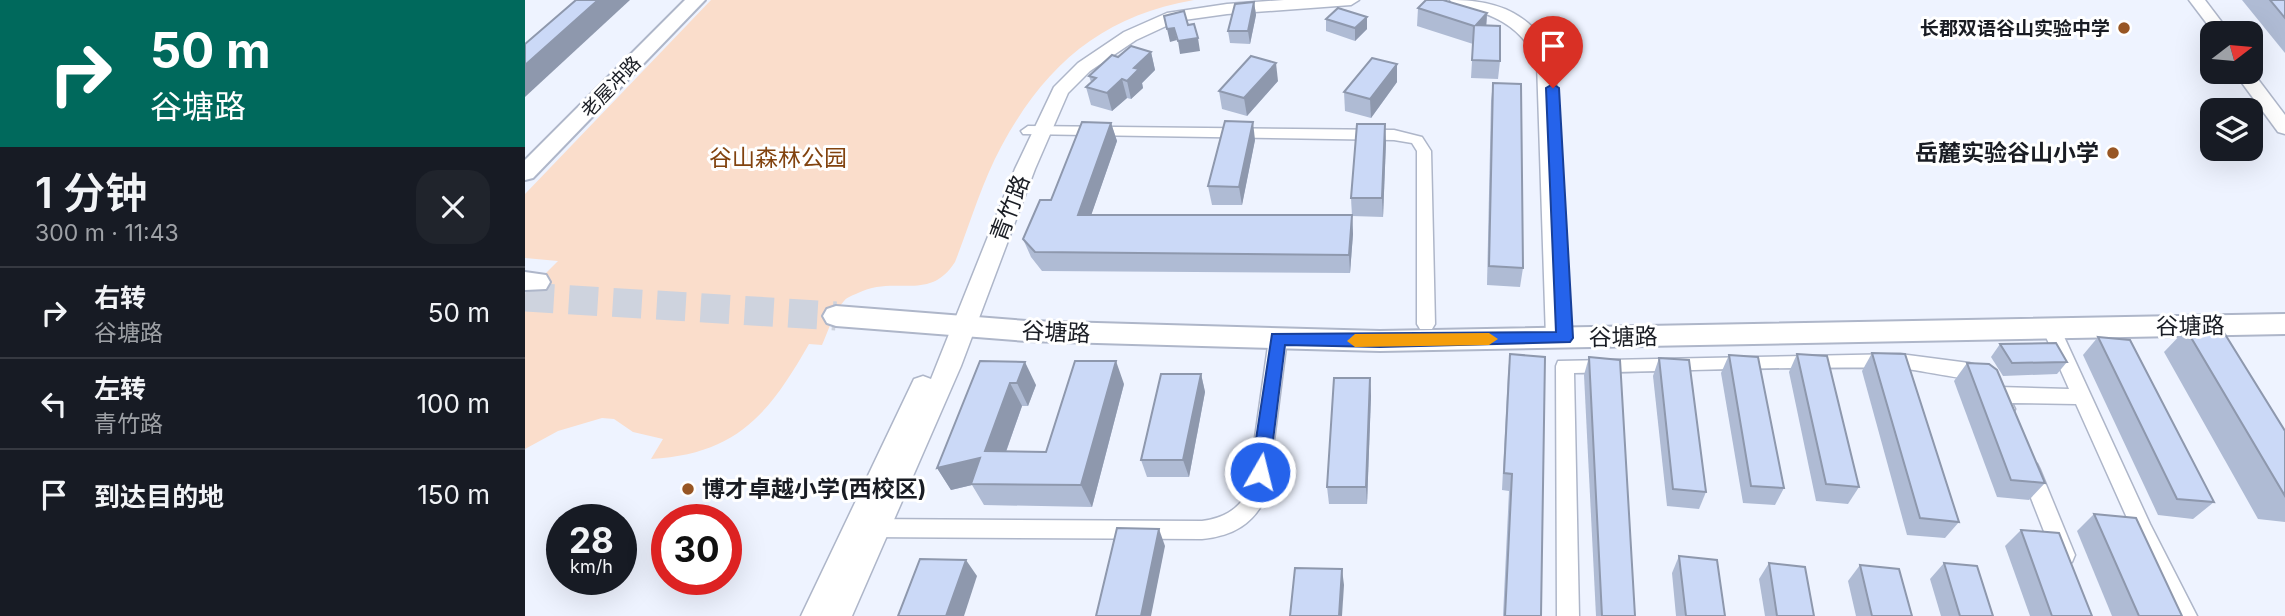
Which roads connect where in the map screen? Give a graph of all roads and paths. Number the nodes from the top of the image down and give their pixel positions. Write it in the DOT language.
graph roads {
  1 [pos="682,0"];
  2 [pos="696,0"];
  3 [pos="1313,0"];
  4 [pos="1351,0"];
  5 [pos="1458,0"];
  6 [pos="1473,0"];
  7 [pos="2190,0"];
  8 [pos="2197,0"];
  9 [pos="2205,21"];
  10 [pos="2213,21"];
  11 [pos="2252,84"];
  12 [pos="2261,84"];
  13 [pos="2285,117"];
  14 [pos="2285,128"];
  15 [pos="1035,131"];
  16 [pos="525,157"];
  17 [pos="525,173"];
  18 [pos="840,308"];
  19 [pos="2285,308"];
  20 [pos="960,318"];
  21 [pos="1426,324"];
  22 [pos="2285,324"];
  23 [pos="2051,328"];
  24 [pos="1561,329"];
  25 [pos="1277,339"];
  26 [pos="1999,394"];
  27 [pos="2082,397"];
  28 [pos="867,528"];
  29 [pos="2070,568"];
  30 [pos="816,616"];
  31 [pos="837,616"];
  32 [pos="1568,616"];
  33 [pos="2186,616"];
  1 -- 16 [label="main road, 老屋冲路"];
  2 -- 17 [label="main road, 老屋冲路"];
  3 -- 15 [label="street, 青竹路"];
  4 -- 15 [label="street, 青竹路"];
  5 -- 24 [label="street"];
  6 -- 24 [label="street"];
  7 -- 9 [label="street"];
  8 -- 10 [label="street"];
  11 -- 14 [label="street"];
  12 -- 13 [label="street"];
  15 -- 20 [label="street, 青竹路"];
  15 -- 21 [label="street"];
  18 -- 20 [label="main road, 谷塘路"];
  19 -- 24 [label="main road, 谷塘路"];
  20 -- 21 [label="main road, 谷塘路"];
  20 -- 25 [label="main road, 谷塘路"];
  20 -- 28 [label="street, 青竹路"];
  21 -- 24 [label="main road, 谷塘路"];
  22 -- 23 [label="main road, 谷塘路"];
  23 -- 24 [label="main road, 谷塘路"];
  23 -- 27 [label="street"];
  24 -- 25 [label="main road, 谷塘路"];
  25 -- 28 [label="street"];
  26 -- 27 [label="street"];
  26 -- 29 [label="street"];
  26 -- 32 [label="street"];
  27 -- 33 [label="street"];
  28 -- 30 [label="street, 青竹路"];
  28 -- 31 [label="street, 青竹路"];
}
